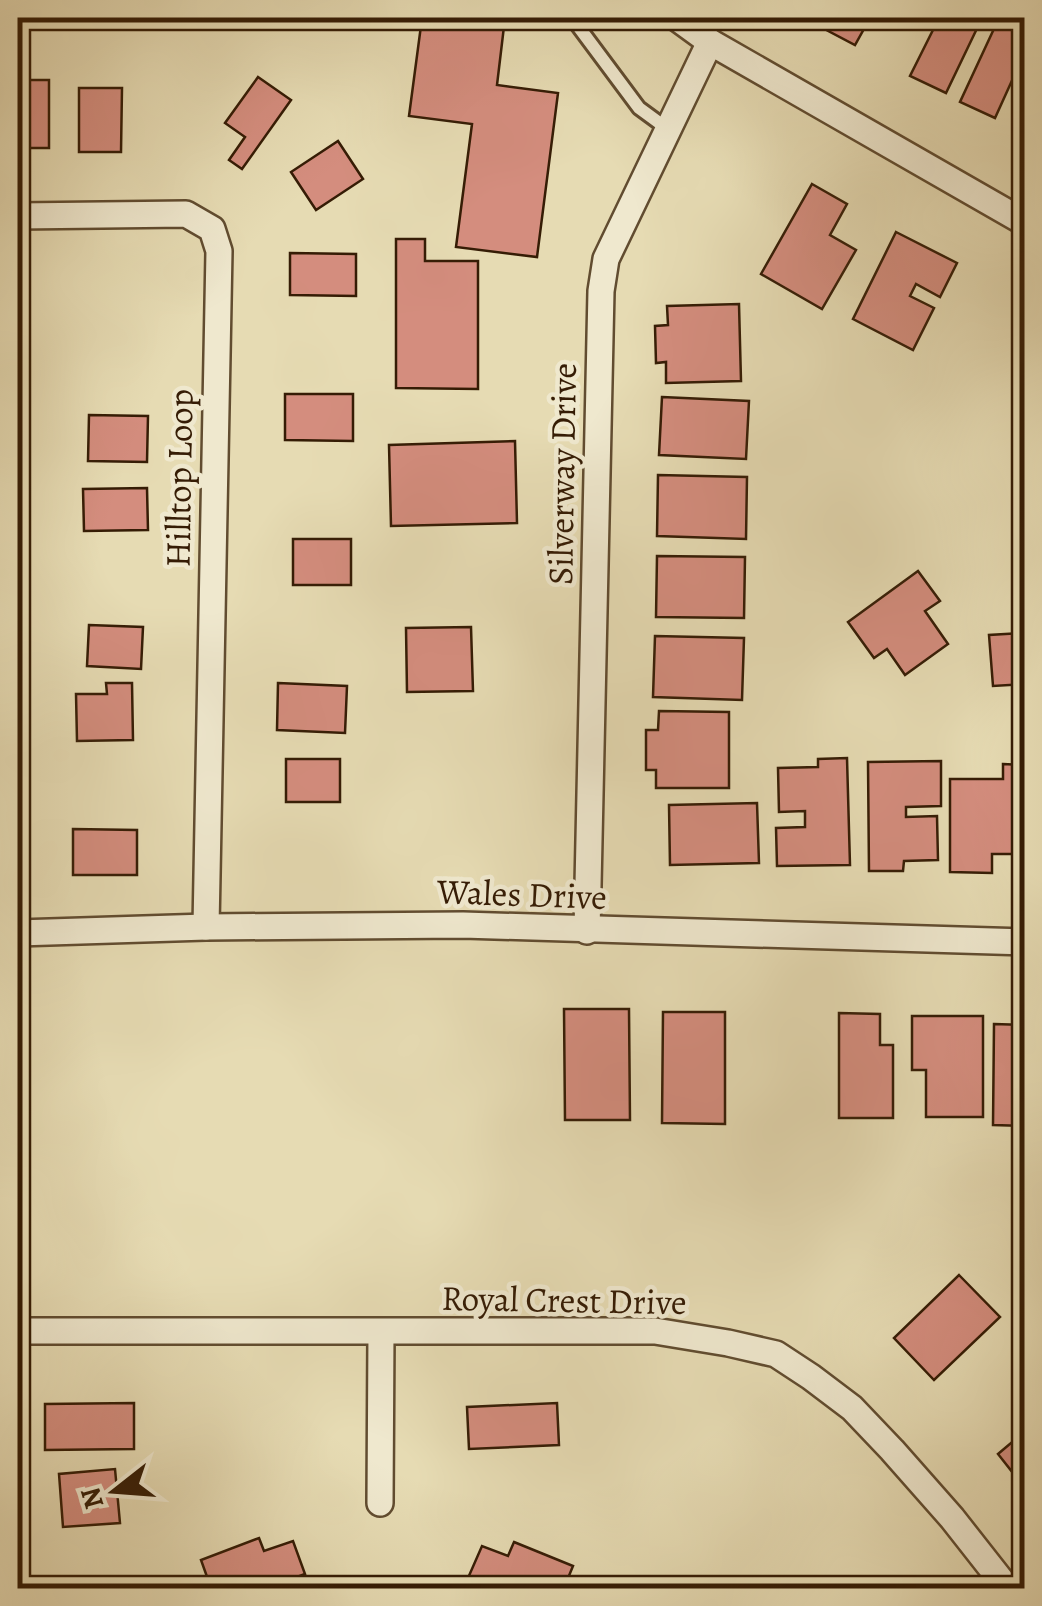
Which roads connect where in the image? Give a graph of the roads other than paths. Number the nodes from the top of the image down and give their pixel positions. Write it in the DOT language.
graph roads {
  1 [pos="572,18"];
  2 [pos="676,18"];
  3 [pos="710,42"];
  4 [pos="669,130"];
  5 [pos="18,216"];
  6 [pos="1024,222"];
  7 [pos="206,927"];
  8 [pos="587,931"];
  9 [pos="18,932"];
  10 [pos="1024,942"];
  11 [pos="18,1331"];
  12 [pos="380,1332"];
  13 [pos="380,1503"];
  14 [pos="1008,1588"];
  1 -- 4 [label="lane"];
  2 -- 3 [label="street"];
  3 -- 4 [label="street, Silverway Drive"];
  3 -- 6 [label="street"];
  4 -- 8 [label="street, Silverway Drive"];
  5 -- 7 [label="street, Hilltop Loop"];
  7 -- 8 [label="street, Wales Drive"];
  7 -- 9 [label="street, Wales Drive"];
  8 -- 10 [label="street, Wales Drive"];
  11 -- 12 [label="street, Royal Crest Drive"];
  12 -- 13 [label="street"];
  12 -- 14 [label="street, Royal Crest Drive"];
}
